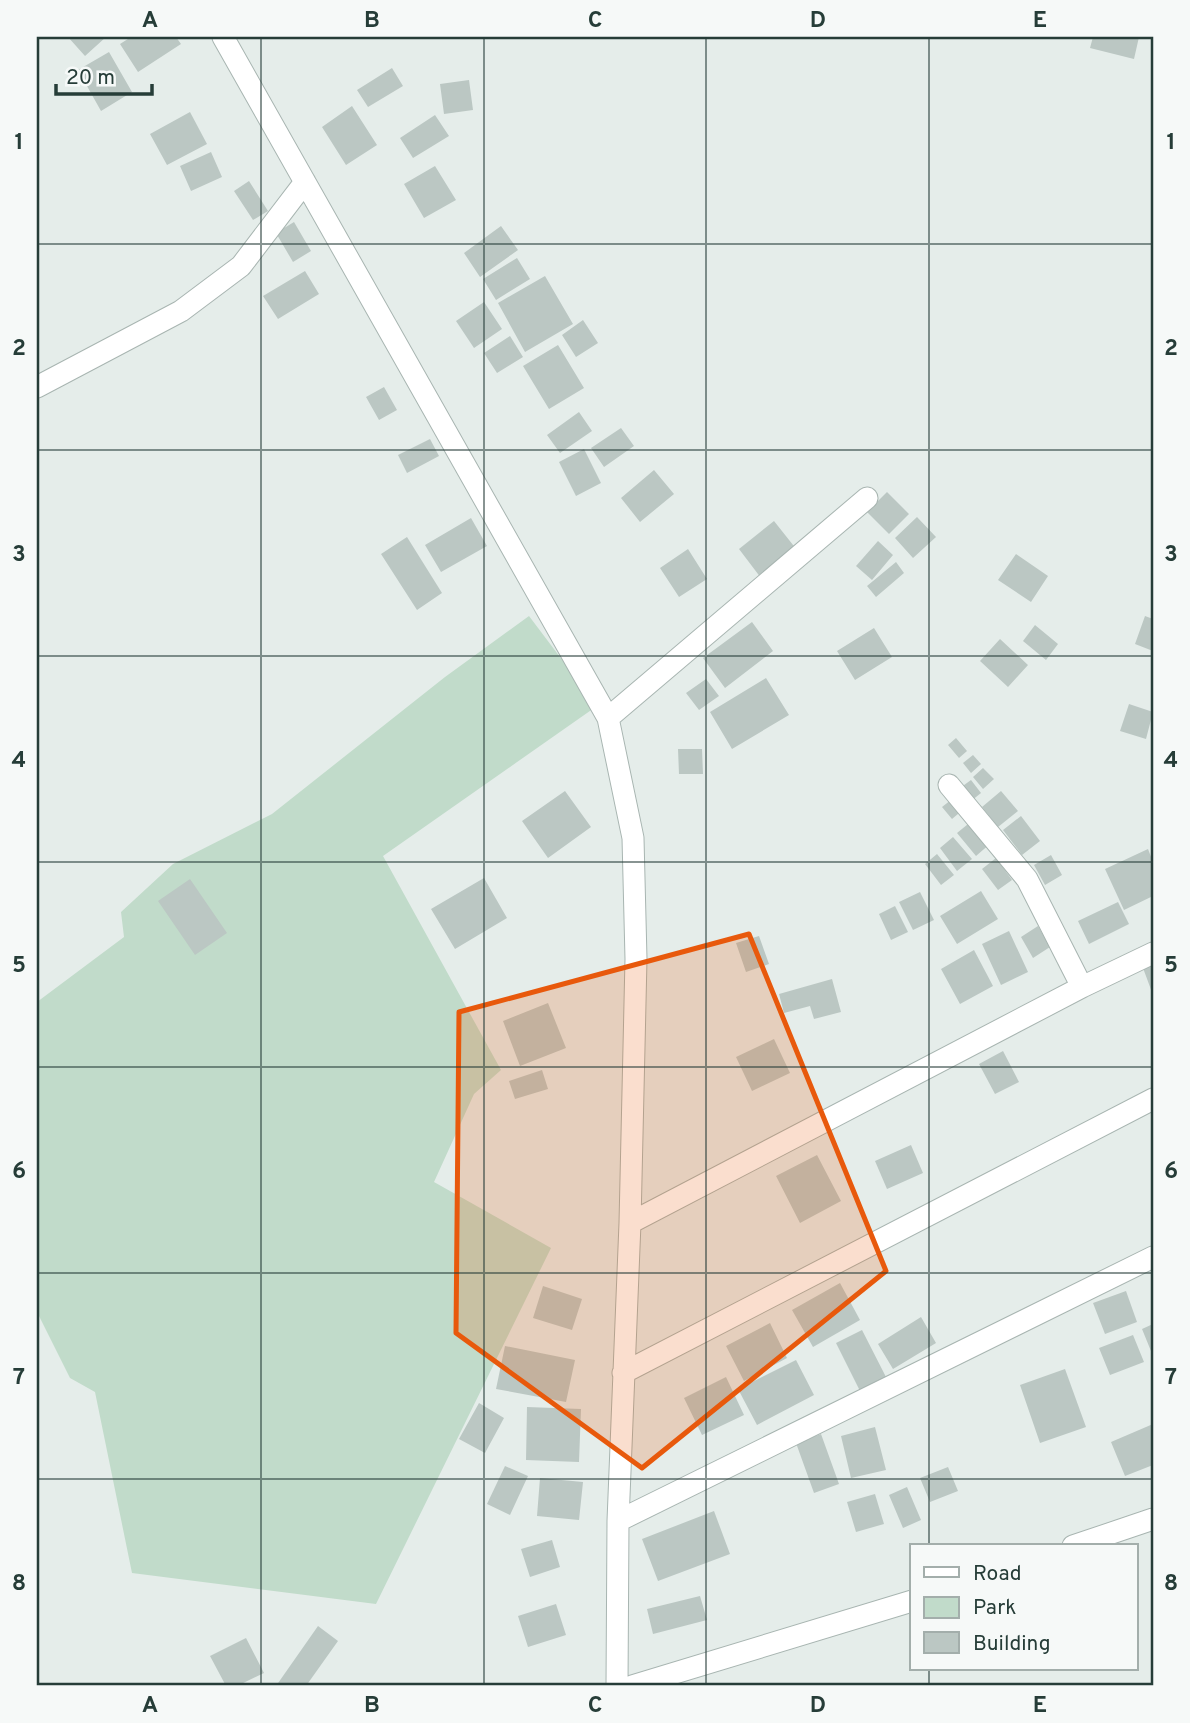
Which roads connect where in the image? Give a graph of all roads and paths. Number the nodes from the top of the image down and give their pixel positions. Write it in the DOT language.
graph roads {
  1 [pos="223,37"];
  2 [pos="305,182"];
  3 [pos="37,387"];
  4 [pos="867,498"];
  5 [pos="608,718"];
  6 [pos="949,785"];
  7 [pos="1153,953"];
  8 [pos="1082,987"];
  9 [pos="1153,1099"];
  10 [pos="631,1223"];
  11 [pos="1153,1257"];
  12 [pos="623,1373"];
  13 [pos="1153,1519"];
  14 [pos="618,1521"];
  15 [pos="1079,1544"];
  16 [pos="910,1602"];
  17 [pos="617,1686"];
  18 [pos="632,1686"];
  1 -- 2 [label="street"];
  2 -- 3 [label="street"];
  2 -- 5 [label="street"];
  4 -- 5 [label="street"];
  5 -- 10 [label="street"];
  6 -- 8 [label="street"];
  7 -- 8 [label="street"];
  8 -- 10 [label="street"];
  9 -- 12 [label="street"];
  10 -- 12 [label="street"];
  11 -- 14 [label="street"];
  12 -- 14 [label="street"];
  13 -- 15 [label="street"];
  14 -- 17 [label="street"];
  16 -- 18 [label="street"];
}
